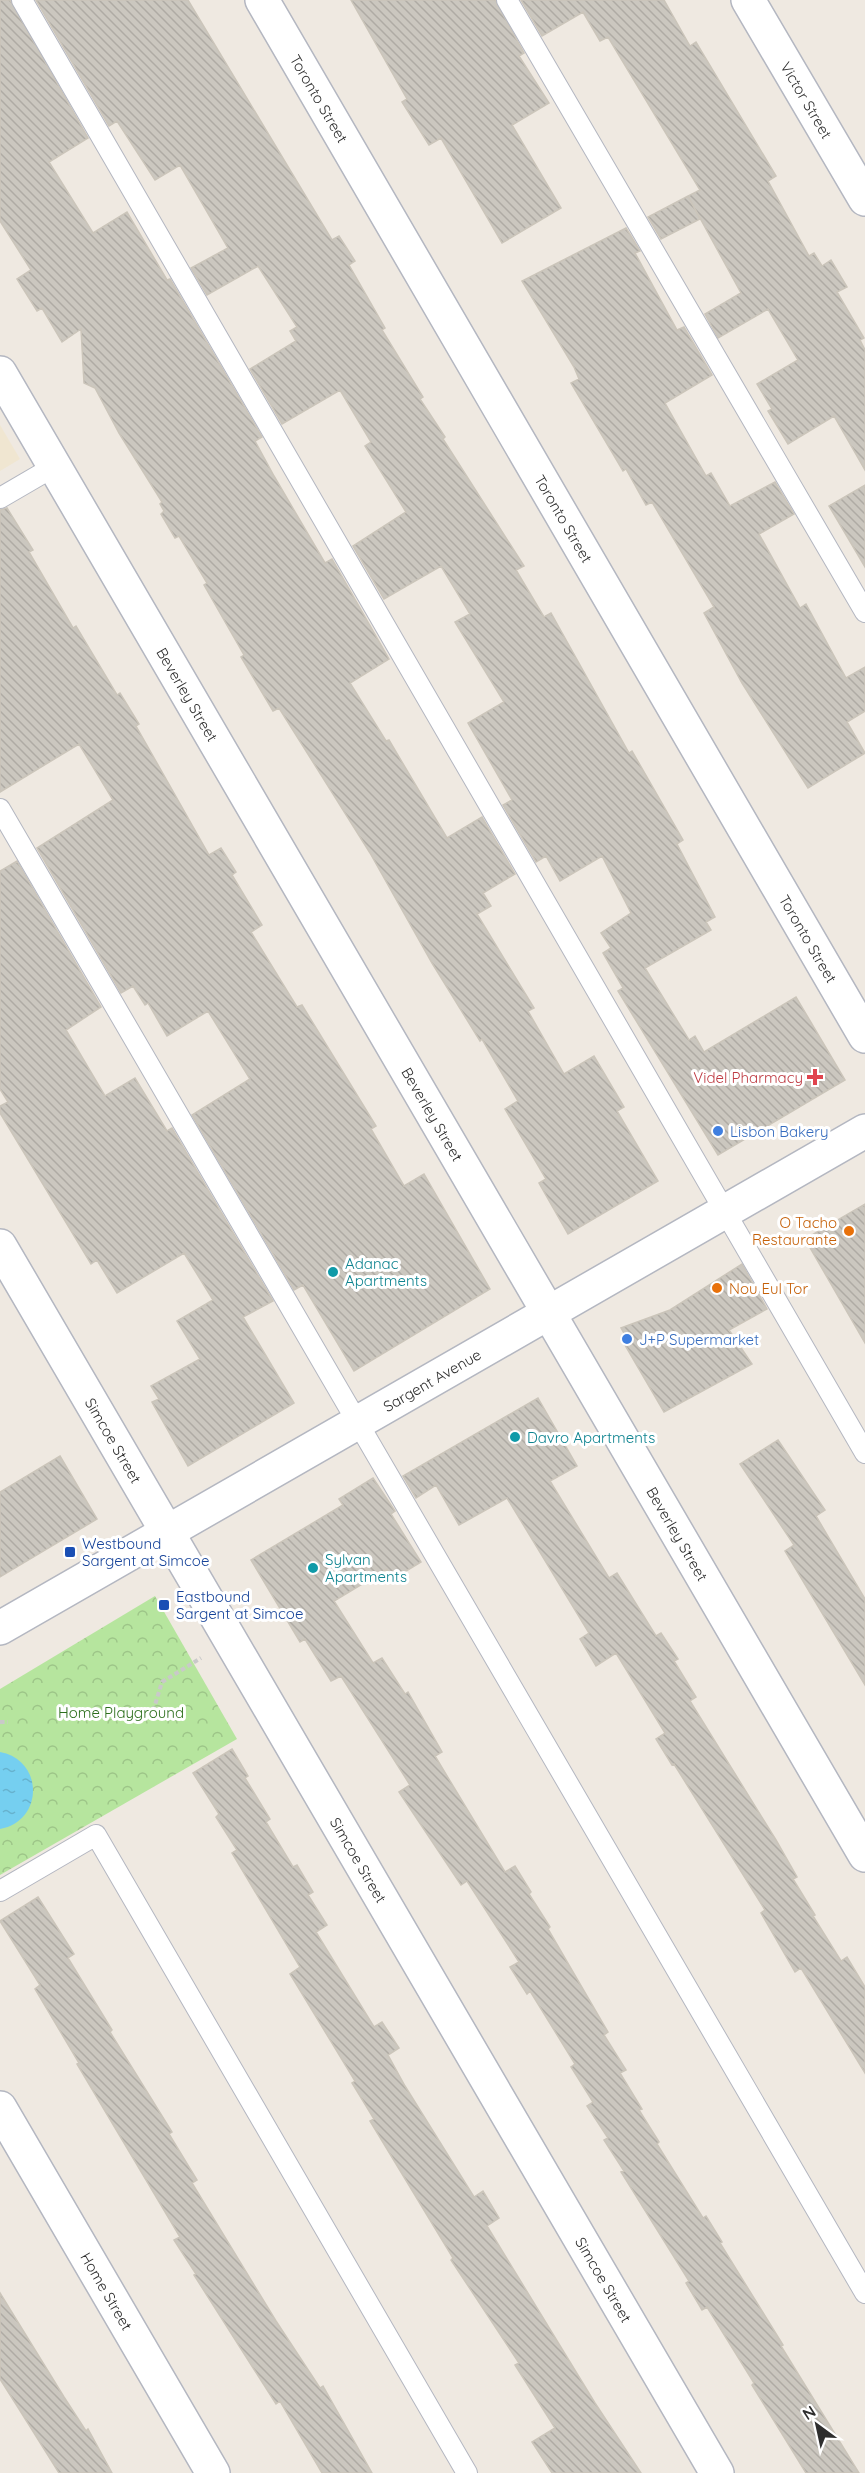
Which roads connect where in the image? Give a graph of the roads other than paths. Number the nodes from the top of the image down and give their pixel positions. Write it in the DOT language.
graph roads {
  1 [pos="22,0"];
  2 [pos="262,0"];
  3 [pos="507,0"];
  4 [pos="748,0"];
  5 [pos="865,199"];
  6 [pos="0,373"];
  7 [pos="55,466"];
  8 [pos="0,498"];
  9 [pos="865,612"];
  10 [pos="0,809"];
  11 [pos="865,1036"];
  12 [pos="865,1131"];
  13 [pos="724,1212"];
  14 [pos="0,1246"];
  15 [pos="549,1313"];
  16 [pos="357,1424"];
  17 [pos="865,1453"];
  18 [pos="166,1532"];
  19 [pos="0,1628"];
  20 [pos="865,1855"];
  21 [pos="0,1891"];
  22 [pos="0,2108"];
  23 [pos="865,2293"];
  24 [pos="213,2473"];
  25 [pos="468,2473"];
  26 [pos="717,2473"];
  1 -- 13 [label="lane"];
  2 -- 11 [label="street, Toronto Street"];
  3 -- 9 [label="lane"];
  4 -- 5 [label="street, Victor Street"];
  6 -- 7 [label="street, Beverley Street"];
  7 -- 8 [label="lane"];
  7 -- 15 [label="street, Beverley Street"];
  10 -- 16 [label="lane"];
  12 -- 13 [label="street, Sargent Avenue"];
  13 -- 15 [label="street, Sargent Avenue"];
  13 -- 17 [label="lane"];
  14 -- 18 [label="street, Simcoe Street"];
  15 -- 16 [label="street, Sargent Avenue"];
  15 -- 20 [label="street, Beverley Street"];
  16 -- 18 [label="street, Sargent Avenue"];
  16 -- 23 [label="lane"];
  18 -- 19 [label="street, Sargent Avenue"];
  18 -- 26 [label="street, Simcoe Street"];
  21 -- 25 [label="lane"];
  22 -- 24 [label="street, Home Street"];
}
